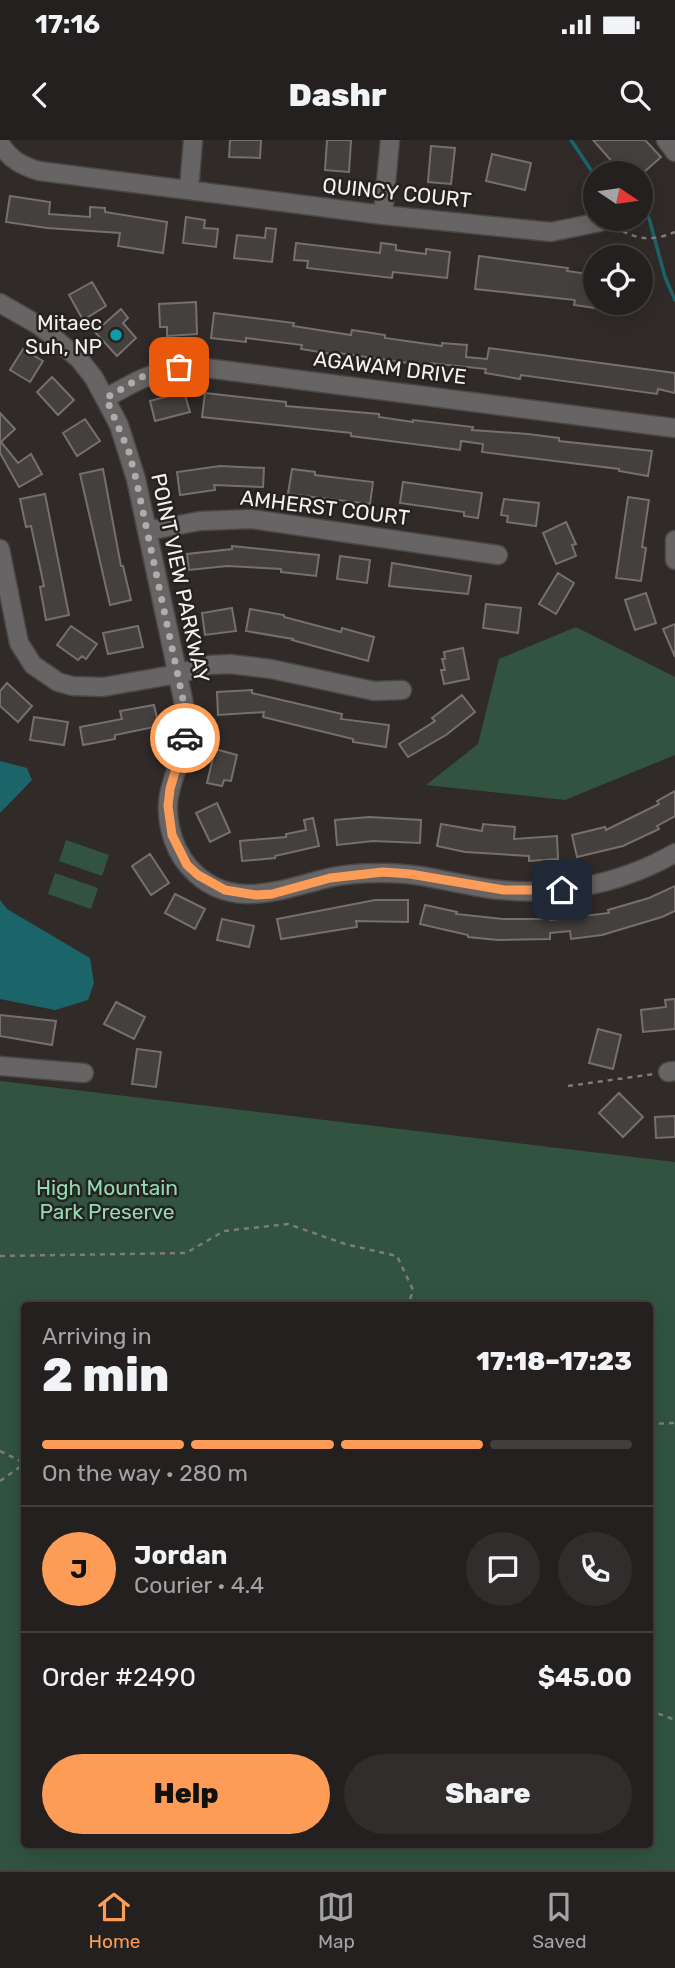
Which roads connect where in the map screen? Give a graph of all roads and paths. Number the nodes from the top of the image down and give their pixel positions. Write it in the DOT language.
graph roads {
  1 [pos="193,140"];
  2 [pos="390,140"];
  3 [pos="666,140"];
  4 [pos="0,143"];
  5 [pos="675,152"];
  6 [pos="189,190"];
  7 [pos="383,215"];
  8 [pos="583,225"];
  9 [pos="622,231"];
  10 [pos="675,232"];
  11 [pos="0,303"];
  12 [pos="106,398"];
  13 [pos="675,428"];
  14 [pos="147,531"];
  15 [pos="675,540"];
  16 [pos="0,549"];
  17 [pos="498,555"];
  18 [pos="675,561"];
  19 [pos="178,674"];
  20 [pos="402,690"];
  21 [pos="675,853"];
  22 [pos="0,1066"];
  23 [pos="671,1071"];
  24 [pos="84,1073"];
  25 [pos="568,1087"];
  26 [pos="0,1256"];
  27 [pos="410,1302"];
  28 [pos="675,1423"];
  29 [pos="653,1424"];
  30 [pos="0,1451"];
  31 [pos="21,1462"];
  32 [pos="21,1465"];
  33 [pos="0,1481"];
  34 [pos="653,1712"];
  35 [pos="675,1720"];
  1 -- 6 [label="street"];
  2 -- 7 [label="street"];
  3 -- 5 [label="street"];
  4 -- 6 [label="street, QUINCY COURT"];
  6 -- 7 [label="street, QUINCY COURT"];
  7 -- 8 [label="street, QUINCY COURT"];
  9 -- 10 [label="path"];
  11 -- 12 [label="street, POINT VIEW PARKWAY"];
  12 -- 13 [label="street, AGAWAM DRIVE"];
  12 -- 14 [label="street, POINT VIEW PARKWAY"];
  14 -- 17 [label="street, AMHERST COURT"];
  14 -- 19 [label="street, POINT VIEW PARKWAY"];
  15 -- 18 [label="street"];
  16 -- 19 [label="street"];
  19 -- 20 [label="street"];
  19 -- 21 [label="street, POINT VIEW PARKWAY"];
  22 -- 24 [label="street"];
  23 -- 25 [label="path"];
  26 -- 27 [label="path"];
  28 -- 29 [label="path"];
  30 -- 31 [label="path"];
  32 -- 33 [label="path"];
  34 -- 35 [label="path"];
}
